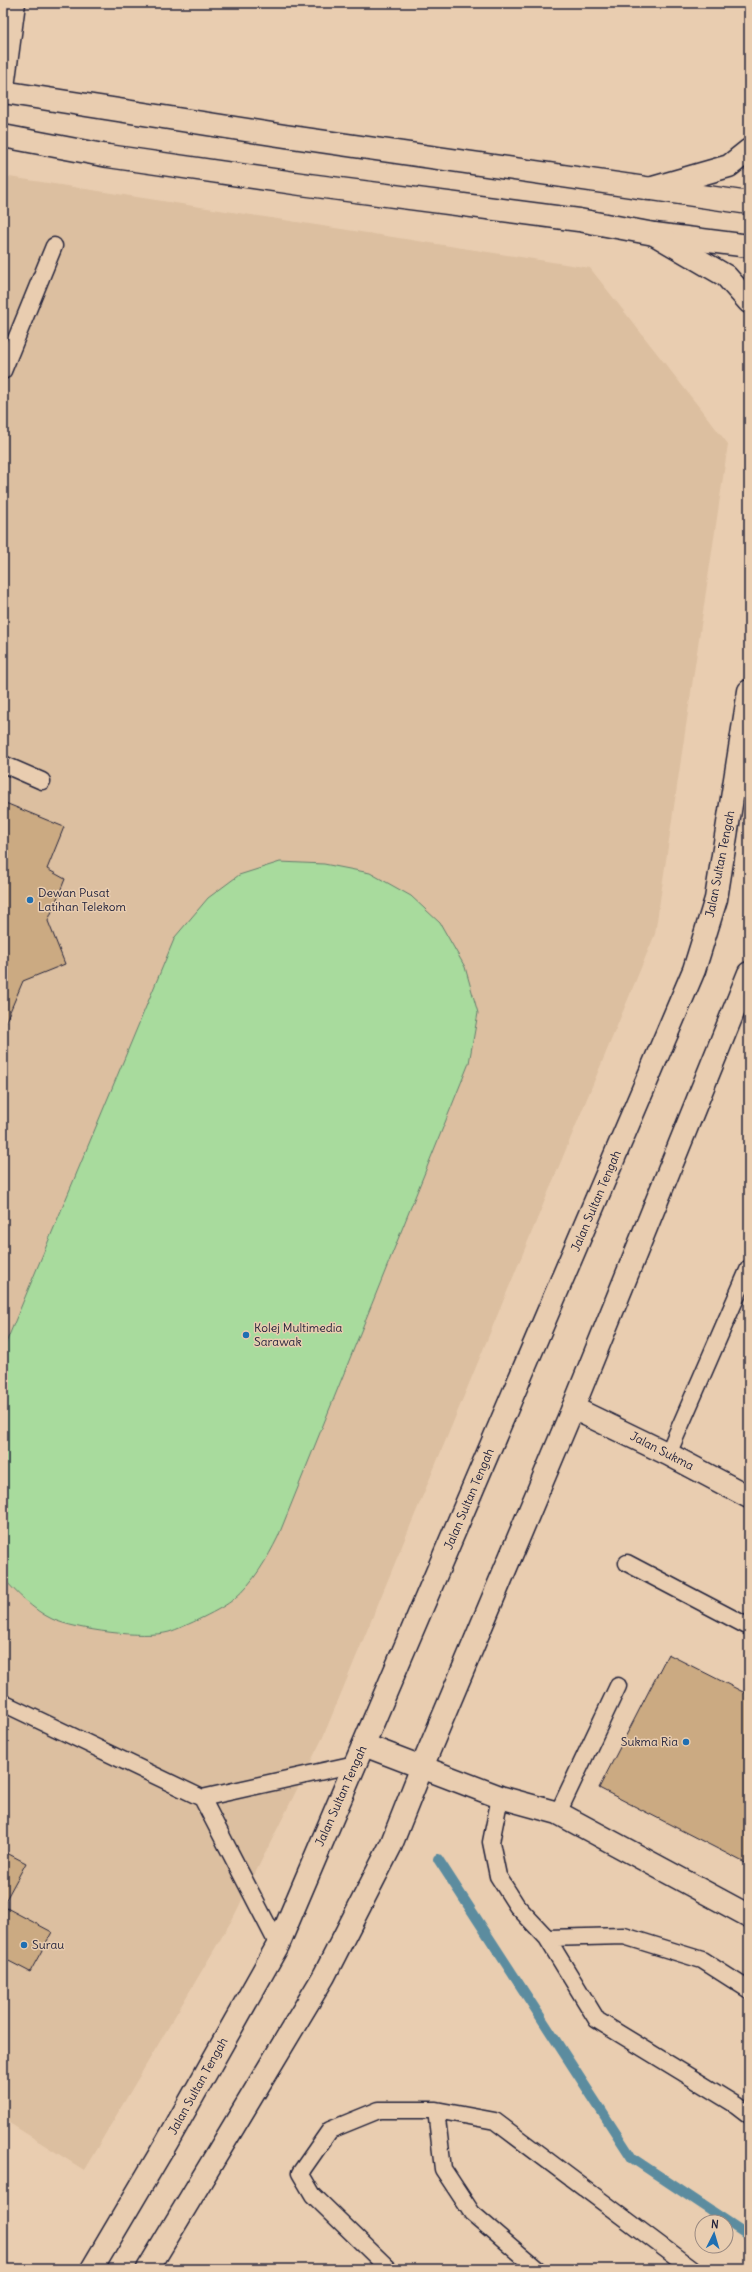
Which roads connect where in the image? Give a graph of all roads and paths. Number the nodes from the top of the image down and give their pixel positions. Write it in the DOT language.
graph roads {
  1 [pos="14,3"];
  2 [pos="3,87"];
  3 [pos="3,92"];
  4 [pos="3,136"];
  5 [pos="749,150"];
  6 [pos="649,189"];
  7 [pos="749,203"];
  8 [pos="654,234"];
  9 [pos="54,246"];
  10 [pos="749,246"];
  11 [pos="749,302"];
  12 [pos="3,371"];
  13 [pos="749,691"];
  14 [pos="3,764"];
  15 [pos="42,781"];
  16 [pos="749,973"];
  17 [pos="749,1268"];
  18 [pos="574,1408"];
  19 [pos="668,1454"];
  20 [pos="749,1497"];
  21 [pos="627,1563"];
  22 [pos="749,1627"];
  23 [pos="618,1686"];
  24 [pos="3,1704"];
  25 [pos="359,1754"];
  26 [pos="422,1767"];
  27 [pos="500,1797"];
  28 [pos="202,1798"];
  29 [pos="558,1813"];
  30 [pos="749,1916"];
  31 [pos="547,1938"];
  32 [pos="278,1945"];
  33 [pos="749,1990"];
  34 [pos="436,2110"];
  35 [pos="749,2115"];
  36 [pos="92,2269"];
  37 [pos="148,2269"];
  38 [pos="389,2269"];
  39 [pos="537,2269"];
  40 [pos="692,2269"];
  1 -- 2 [label="main road"];
  3 -- 6 [label="main road"];
  4 -- 8 [label="main road"];
  5 -- 6 [label="main road"];
  6 -- 7 [label="main road"];
  8 -- 10 [label="main road"];
  8 -- 11 [label="main road"];
  9 -- 12 [label="lane"];
  13 -- 25 [label="main road, Jalan Sultan Tengah"];
  14 -- 15 [label="lane"];
  16 -- 18 [label="main road"];
  17 -- 19 [label="lane"];
  18 -- 19 [label="main road, Jalan Sukma"];
  18 -- 26 [label="main road"];
  19 -- 20 [label="main road, Jalan Sukma"];
  21 -- 22 [label="lane"];
  23 -- 29 [label="lane"];
  24 -- 28 [label="lane"];
  25 -- 26 [label="main road"];
  25 -- 28 [label="lane"];
  25 -- 32 [label="main road, Jalan Sultan Tengah"];
  26 -- 27 [label="main road"];
  26 -- 37 [label="main road"];
  27 -- 29 [label="main road"];
  27 -- 31 [label="lane"];
  28 -- 32 [label="lane"];
  29 -- 30 [label="main road"];
  31 -- 33 [label="lane"];
  31 -- 35 [label="lane"];
  32 -- 36 [label="main road, Jalan Sultan Tengah"];
  34 -- 38 [label="lane"];
  34 -- 39 [label="lane"];
  34 -- 40 [label="lane"];
}
